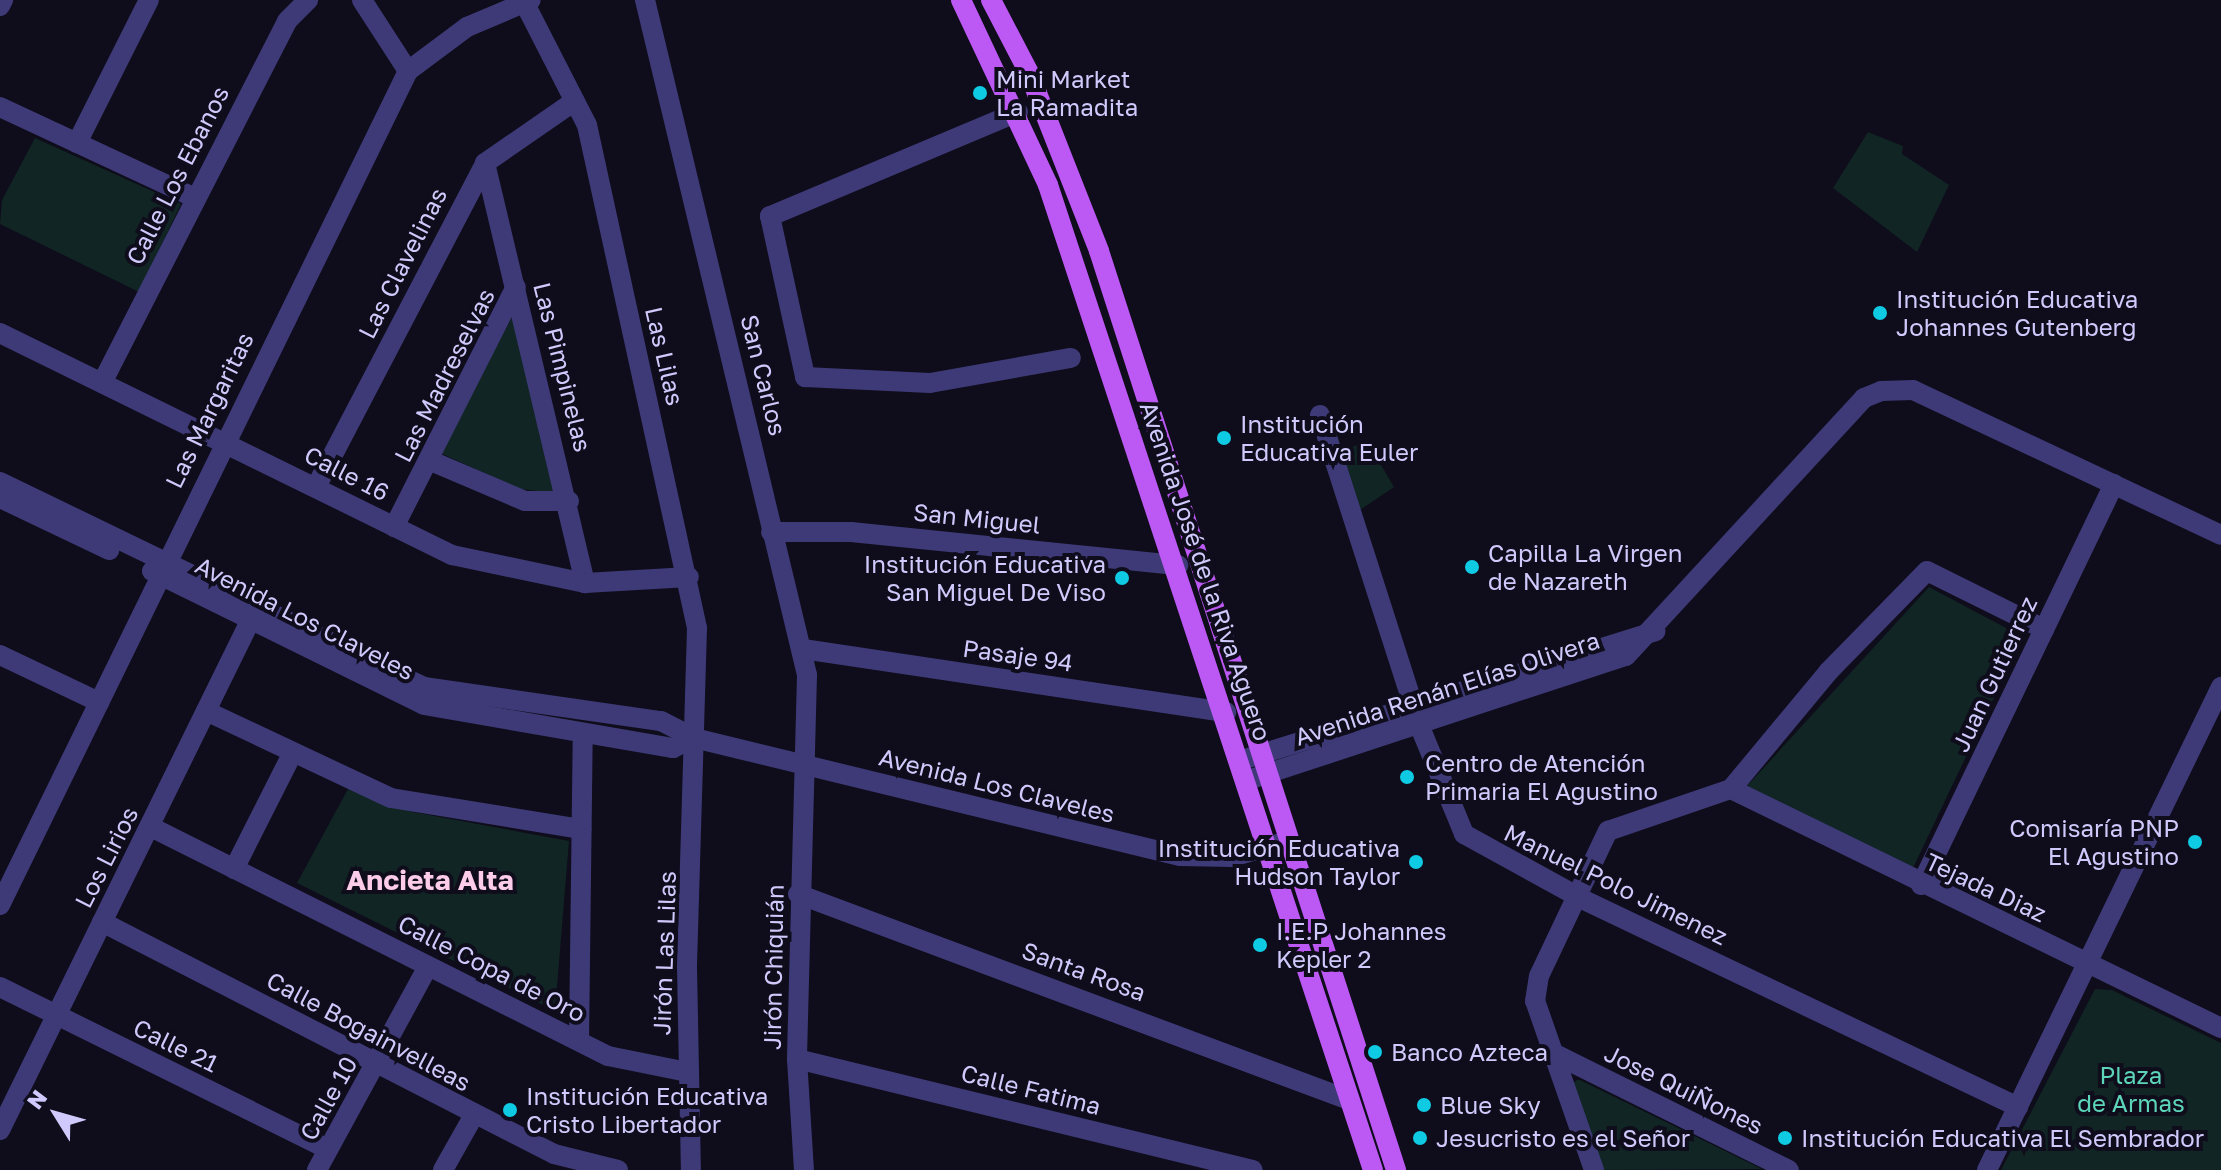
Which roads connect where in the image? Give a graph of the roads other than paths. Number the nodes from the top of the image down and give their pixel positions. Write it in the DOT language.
graph roads {
  1 [pos="3,0"];
  2 [pos="149,0"];
  3 [pos="308,0"];
  4 [pos="362,0"];
  5 [pos="645,0"];
  6 [pos="961,0"];
  7 [pos="991,0"];
  8 [pos="526,1"];
  9 [pos="0,6"];
  10 [pos="408,71"];
  11 [pos="575,101"];
  12 [pos="0,107"];
  13 [pos="1018,112"];
  14 [pos="77,143"];
  15 [pos="485,163"];
  16 [pos="193,197"];
  17 [pos="516,287"];
  18 [pos="0,333"];
  19 [pos="1071,358"];
  20 [pos="103,381"];
  21 [pos="1320,415"];
  22 [pos="222,440"];
  23 [pos="431,461"];
  24 [pos="0,482"];
  25 [pos="2114,484"];
  26 [pos="317,485"];
  27 [pos="0,498"];
  28 [pos="569,501"];
  29 [pos="394,527"];
  30 [pos="771,532"];
  31 [pos="2221,535"];
  32 [pos="1178,565"];
  33 [pos="162,568"];
  34 [pos="689,577"];
  35 [pos="585,583"];
  36 [pos="254,614"];
  37 [pos="2044,629"];
  38 [pos="1225,640"];
  39 [pos="1204,646"];
  40 [pos="803,649"];
  41 [pos="0,655"];
  42 [pos="2221,687"];
  43 [pos="99,702"];
  44 [pos="206,711"];
  45 [pos="1226,712"];
  46 [pos="1417,718"];
  47 [pos="583,735"];
  48 [pos="694,738"];
  49 [pos="291,756"];
  50 [pos="810,765"];
  51 [pos="1254,767"];
  52 [pos="1731,789"];
  53 [pos="151,827"];
  54 [pos="581,829"];
  55 [pos="1288,841"];
  56 [pos="1268,848"];
  57 [pos="234,869"];
  58 [pos="1921,885"];
  59 [pos="798,894"];
  60 [pos="1575,895"];
  61 [pos="0,905"];
  62 [pos="102,922"];
  63 [pos="2090,965"];
  64 [pos="428,966"];
  65 [pos="0,987"];
  66 [pos="55,1014"];
  67 [pos="2221,1028"];
  68 [pos="579,1041"];
  69 [pos="1555,1054"];
  70 [pos="797,1059"];
  71 [pos="377,1062"];
  72 [pos="687,1072"];
  73 [pos="1349,1100"];
  74 [pos="2018,1107"];
  75 [pos="474,1115"];
  76 [pos="0,1130"];
  77 [pos="328,1149"];
  78 [pos="1778,1168"];
  79 [pos="317,1170"];
  80 [pos="443,1170"];
  81 [pos="618,1170"];
  82 [pos="691,1170"];
  83 [pos="804,1170"];
  84 [pos="1253,1170"];
  85 [pos="1373,1170"];
  86 [pos="1396,1170"];
  87 [pos="1594,1170"];
  88 [pos="1987,1170"];
  1 -- 9 [label="street"];
  2 -- 14 [label="street"];
  3 -- 16 [label="street, Calle Los Ebanos"];
  4 -- 10 [label="street"];
  5 -- 30 [label="street, San Carlos"];
  6 -- 13 [label="main road, Avenida José de la Riva Aguero"];
  7 -- 38 [label="main road, Avenida José de la Riva Aguero"];
  8 -- 10 [label="street, Las Margaritas"];
  8 -- 11 [label="street, Las Lilas"];
  10 -- 22 [label="street, Las Margaritas"];
  11 -- 15 [label="street, Las Clavelinas"];
  11 -- 34 [label="street, Las Lilas"];
  12 -- 14 [label="street"];
  13 -- 19 [label="street"];
  13 -- 32 [label="main road, Avenida José de la Riva Aguero"];
  14 -- 16 [label="street"];
  15 -- 17 [label="street, Las Pimpinelas"];
  15 -- 26 [label="street, Las Clavelinas"];
  16 -- 20 [label="street, Calle Los Ebanos"];
  17 -- 23 [label="street, Las Madreselvas"];
  17 -- 28 [label="street, Las Pimpinelas"];
  18 -- 20 [label="street, Calle 16"];
  20 -- 22 [label="street, Calle 16"];
  21 -- 46 [label="street, Manuel Polo Jimenez"];
  22 -- 26 [label="street, Calle 16"];
  22 -- 33 [label="street, Las Margaritas"];
  23 -- 28 [label="street"];
  23 -- 29 [label="street, Las Madreselvas"];
  24 -- 33 [label="street, Avenida Los Claveles"];
  25 -- 31 [label="street, Avenida Renán Elías Olivera"];
  25 -- 37 [label="street, Juan Gutierrez"];
  25 -- 46 [label="street, Avenida Renán Elías Olivera"];
  26 -- 29 [label="street, Calle 16"];
  27 -- 33 [label="street, Avenida Los Claveles"];
  28 -- 35 [label="street, Las Pimpinelas"];
  29 -- 35 [label="street, Calle 16"];
  30 -- 32 [label="street, San Miguel"];
  30 -- 40 [label="street, San Carlos"];
  32 -- 39 [label="main road, Avenida José de la Riva Aguero"];
  33 -- 36 [label="street, Avenida Los Claveles"];
  33 -- 43 [label="street, Las Margaritas"];
  34 -- 35 [label="street, Calle 16"];
  34 -- 48 [label="street, Las Lilas"];
  36 -- 44 [label="street, Los Lirios"];
  36 -- 47 [label="street, Avenida Los Claveles"];
  36 -- 48 [label="street, Avenida Los Claveles"];
  37 -- 52 [label="street"];
  37 -- 58 [label="street, Juan Gutierrez"];
  38 -- 39 [label="main road"];
  38 -- 51 [label="main road, Avenida José de la Riva Aguero"];
  39 -- 45 [label="main road, Avenida José de la Riva Aguero"];
  40 -- 45 [label="street, Pasaje 94"];
  40 -- 50 [label="street, San Carlos"];
  41 -- 43 [label="street"];
  42 -- 63 [label="street"];
  43 -- 61 [label="street, Las Margaritas"];
  44 -- 49 [label="street"];
  44 -- 53 [label="street, Los Lirios"];
  45 -- 51 [label="main road, Avenida José de la Riva Aguero"];
  46 -- 51 [label="street, Avenida Renán Elías Olivera"];
  46 -- 60 [label="street, Manuel Polo Jimenez"];
  47 -- 48 [label="street, Avenida Los Claveles"];
  47 -- 54 [label="street"];
  48 -- 50 [label="street, Avenida Los Claveles"];
  48 -- 72 [label="street, Jirón Las Lilas"];
  49 -- 54 [label="street"];
  49 -- 57 [label="street"];
  50 -- 56 [label="street, Avenida Los Claveles"];
  50 -- 59 [label="street, Jirón Chiquián"];
  51 -- 55 [label="main road, Avenida José de la Riva Aguero"];
  51 -- 56 [label="main road, Avenida José de la Riva Aguero"];
  52 -- 58 [label="street, Tejada Diaz"];
  52 -- 60 [label="street"];
  53 -- 57 [label="street, Calle Copa de Oro"];
  53 -- 62 [label="street, Los Lirios"];
  54 -- 68 [label="street"];
  55 -- 56 [label="street, Avenida Los Claveles"];
  55 -- 86 [label="main road, Avenida José de la Riva Aguero"];
  56 -- 73 [label="main road, Avenida José de la Riva Aguero"];
  57 -- 64 [label="street, Calle Copa de Oro"];
  58 -- 63 [label="street, Tejada Diaz"];
  59 -- 70 [label="street, Jirón Chiquián"];
  59 -- 73 [label="street, Santa Rosa"];
  60 -- 69 [label="street"];
  60 -- 74 [label="street, Manuel Polo Jimenez"];
  62 -- 66 [label="street, Los Lirios"];
  62 -- 71 [label="street, Calle Bogainvelleas"];
  63 -- 67 [label="street, Tejada Diaz"];
  63 -- 74 [label="street"];
  64 -- 68 [label="street, Calle Copa de Oro"];
  64 -- 71 [label="street, Calle 10"];
  65 -- 66 [label="street, Calle 21"];
  66 -- 76 [label="street, Los Lirios"];
  66 -- 77 [label="street, Calle 21"];
  68 -- 72 [label="street, Calle Copa de Oro"];
  69 -- 78 [label="street, Jose QuiÑones"];
  69 -- 87 [label="street"];
  70 -- 83 [label="street, Jirón Chiquián"];
  70 -- 84 [label="street, Calle Fatima"];
  71 -- 75 [label="street, Calle Bogainvelleas"];
  71 -- 77 [label="street, Calle 10"];
  72 -- 82 [label="street, Jirón Las Lilas"];
  73 -- 85 [label="main road, Avenida José de la Riva Aguero"];
  74 -- 88 [label="street"];
  75 -- 80 [label="street"];
  75 -- 81 [label="street, Calle Bogainvelleas"];
  77 -- 79 [label="street, Calle 10"];
}
